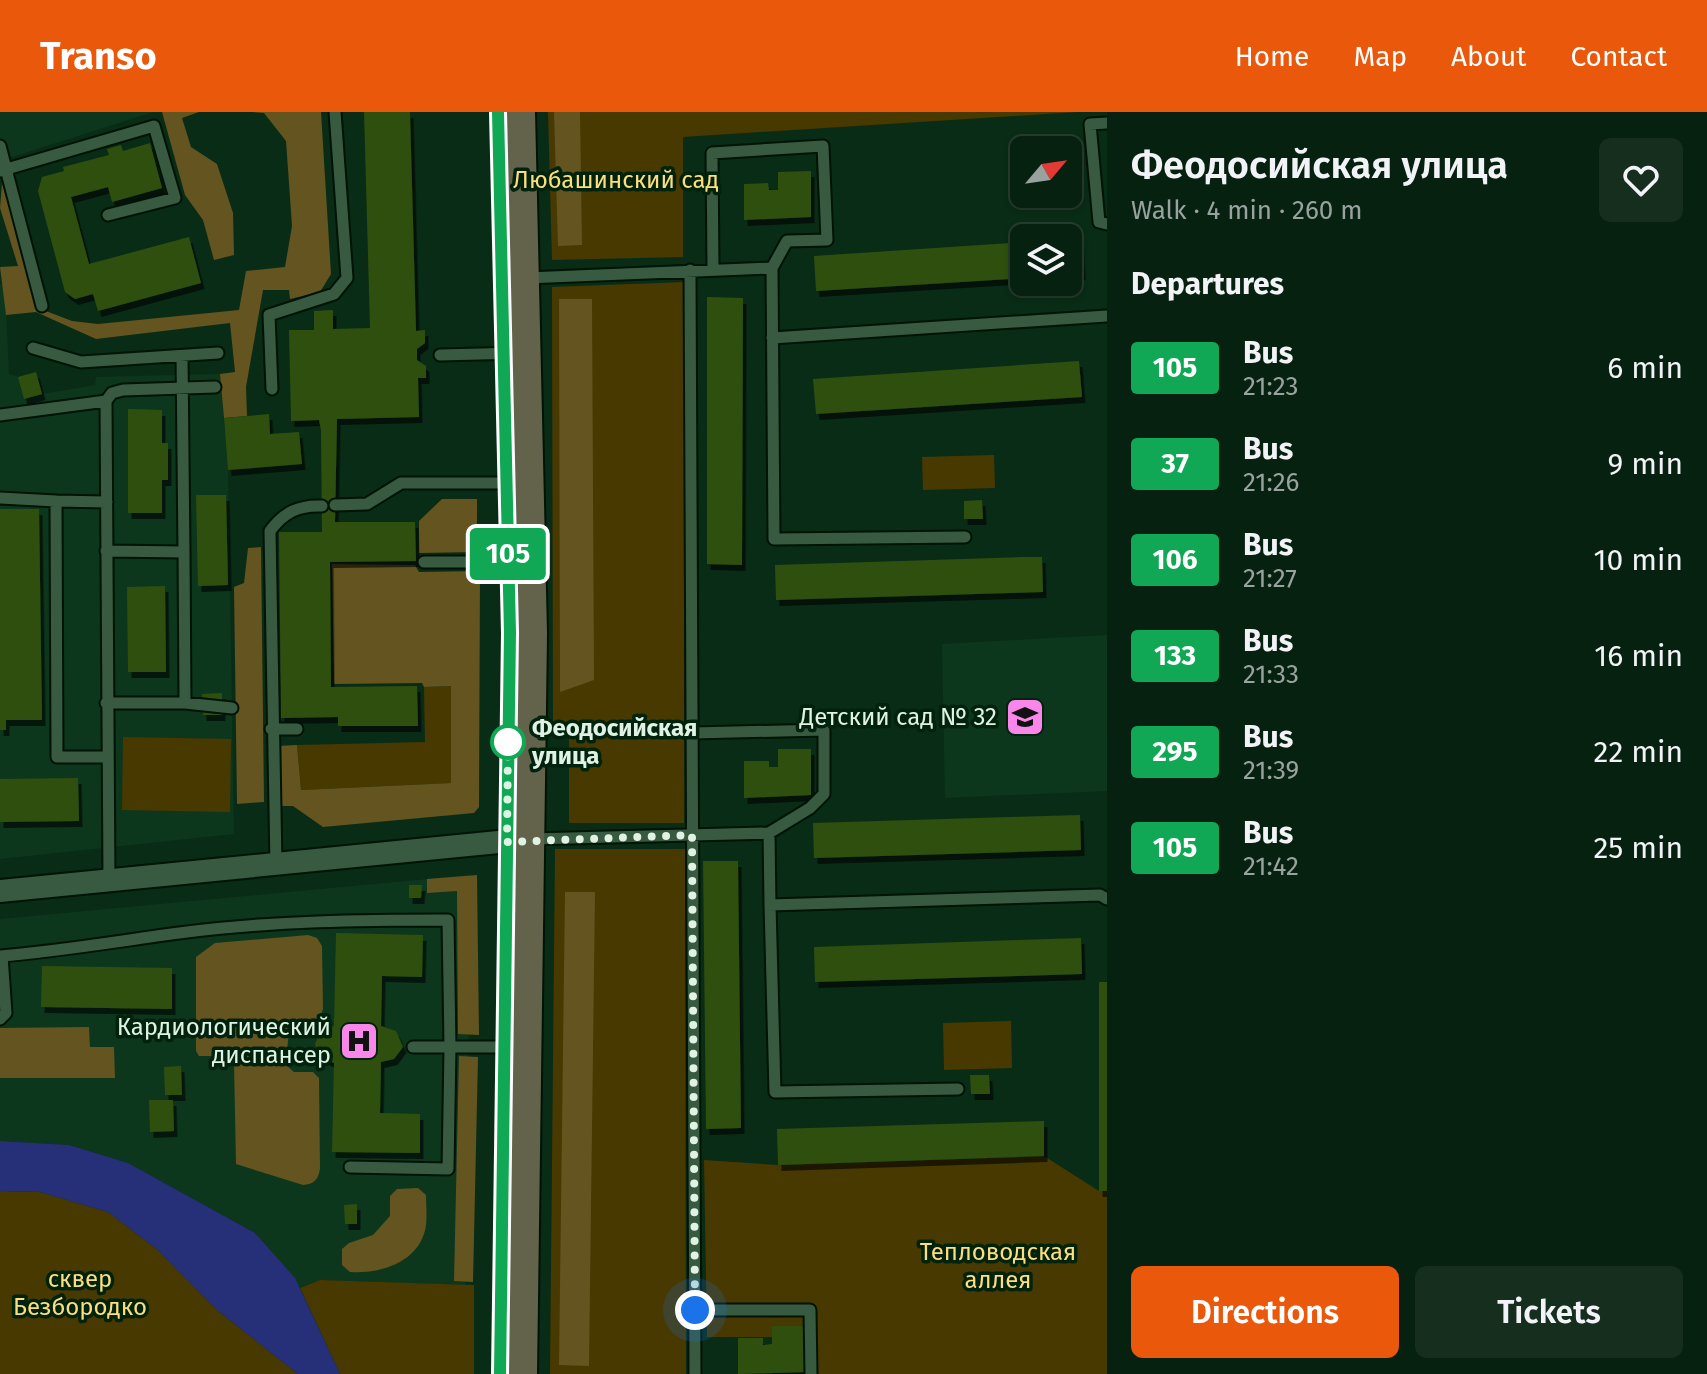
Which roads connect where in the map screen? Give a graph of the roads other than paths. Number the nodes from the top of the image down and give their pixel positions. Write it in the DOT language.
graph roads {
  1 [pos="335,112"];
  2 [pos="498,112"];
  3 [pos="519,112"];
  4 [pos="151,113"];
  5 [pos="1107,123"];
  6 [pos="154,126"];
  7 [pos="0,146"];
  8 [pos="3,170"];
  9 [pos="108,215"];
  10 [pos="1107,224"];
  11 [pos="772,268"];
  12 [pos="713,269"];
  13 [pos="690,270"];
  14 [pos="513,279"];
  15 [pos="42,306"];
  16 [pos="1107,316"];
  17 [pos="772,338"];
  18 [pos="33,348"];
  19 [pos="218,353"];
  20 [pos="514,353"];
  21 [pos="440,355"];
  22 [pos="182,356"];
  23 [pos="215,387"];
  24 [pos="182,388"];
  25 [pos="272,389"];
  26 [pos="106,401"];
  27 [pos="0,415"];
  28 [pos="517,483"];
  29 [pos="0,498"];
  30 [pos="56,501"];
  31 [pos="107,502"];
  32 [pos="965,537"];
  33 [pos="106,551"];
  34 [pos="184,552"];
  35 [pos="424,562"];
  36 [pos="519,562"];
  37 [pos="106,703"];
  38 [pos="185,703"];
  39 [pos="232,708"];
  40 [pos="271,729"];
  41 [pos="297,729"];
  42 [pos="692,733"];
  43 [pos="106,757"];
  44 [pos="769,833"];
  45 [pos="692,835"];
  46 [pos="518,841"];
  47 [pos="276,865"];
  48 [pos="109,881"];
  49 [pos="0,891"];
  50 [pos="1107,899"];
  51 [pos="770,905"];
  52 [pos="1,956"];
  53 [pos="0,1019"];
  54 [pos="413,1047"];
  55 [pos="450,1047"];
  56 [pos="514,1048"];
  57 [pos="958,1089"];
  58 [pos="350,1167"];
  59 [pos="695,1310"];
  60 [pos="500,1374"];
  61 [pos="521,1374"];
  62 [pos="695,1374"];
  63 [pos="811,1374"];
  1 -- 25 [label="lane"];
  2 -- 14 [label="main road"];
  3 -- 14 [label="main road"];
  4 -- 6 [label="lane"];
  5 -- 10 [label="lane"];
  6 -- 8 [label="lane"];
  6 -- 9 [label="lane"];
  7 -- 8 [label="lane"];
  8 -- 15 [label="lane"];
  11 -- 12 [label="lane"];
  11 -- 12 [label="lane"];
  11 -- 17 [label="lane"];
  12 -- 13 [label="lane"];
  13 -- 14 [label="lane"];
  13 -- 42 [label="lane"];
  14 -- 20 [label="main road"];
  16 -- 17 [label="lane"];
  17 -- 32 [label="lane"];
  18 -- 22 [label="lane"];
  19 -- 22 [label="lane"];
  20 -- 21 [label="lane"];
  20 -- 28 [label="main road"];
  22 -- 24 [label="lane"];
  23 -- 24 [label="lane"];
  24 -- 26 [label="lane"];
  24 -- 34 [label="lane"];
  26 -- 27 [label="lane"];
  26 -- 31 [label="lane"];
  28 -- 36 [label="main road"];
  28 -- 40 [label="lane"];
  29 -- 30 [label="lane"];
  30 -- 31 [label="lane"];
  30 -- 43 [label="lane"];
  31 -- 33 [label="lane"];
  33 -- 34 [label="lane"];
  33 -- 37 [label="lane"];
  34 -- 38 [label="lane"];
  35 -- 36 [label="lane"];
  36 -- 46 [label="main road"];
  37 -- 38 [label="lane"];
  37 -- 43 [label="lane"];
  38 -- 39 [label="lane"];
  40 -- 41 [label="lane"];
  40 -- 47 [label="lane"];
  42 -- 44 [label="lane"];
  42 -- 45 [label="lane"];
  43 -- 48 [label="lane"];
  44 -- 45 [label="lane"];
  44 -- 51 [label="lane"];
  45 -- 46 [label="lane"];
  45 -- 59 [label="lane"];
  46 -- 47 [label="street"];
  46 -- 56 [label="main road"];
  47 -- 48 [label="street"];
  48 -- 49 [label="street"];
  50 -- 51 [label="lane"];
  51 -- 57 [label="lane"];
  52 -- 53 [label="lane"];
  52 -- 55 [label="lane"];
  54 -- 55 [label="lane"];
  55 -- 56 [label="lane"];
  55 -- 58 [label="lane"];
  56 -- 60 [label="main road"];
  56 -- 61 [label="main road"];
  59 -- 62 [label="lane"];
  59 -- 63 [label="lane"];
}
